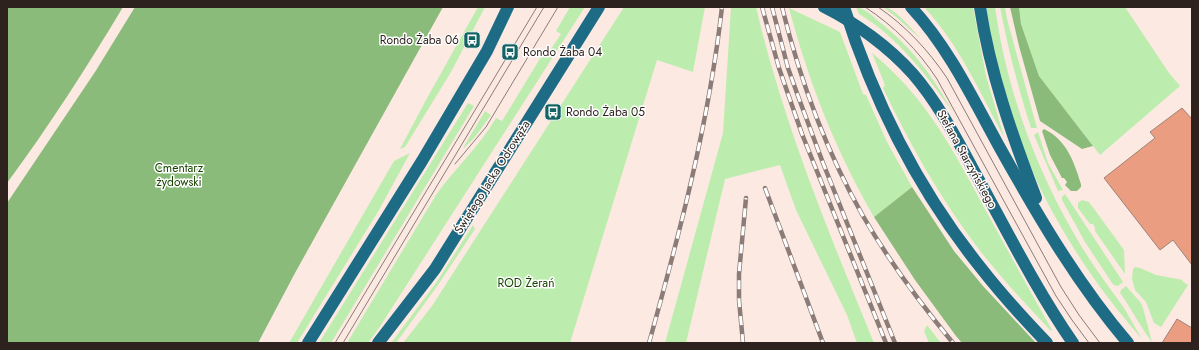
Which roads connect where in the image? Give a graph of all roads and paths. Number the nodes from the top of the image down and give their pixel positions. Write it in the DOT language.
graph roads {
  1 [pos="508,7"];
  2 [pos="599,7"];
  3 [pos="824,7"];
  4 [pos="844,7"];
  5 [pos="911,7"];
  6 [pos="980,7"];
  7 [pos="1049,233"];
  8 [pos="308,343"];
  9 [pos="378,343"];
  10 [pos="1047,343"];
  11 [pos="1073,343"];
  12 [pos="1128,343"];
  1 -- 8 [label="main road"];
  2 -- 9 [label="main road, Świętego Jacka Odrowąża"];
  3 -- 11 [label="main road, Stefana Starzyńskiego"];
  4 -- 10 [label="main road"];
  5 -- 7 [label="main road"];
  6 -- 7 [label="main road"];
  7 -- 12 [label="main road"];
}
